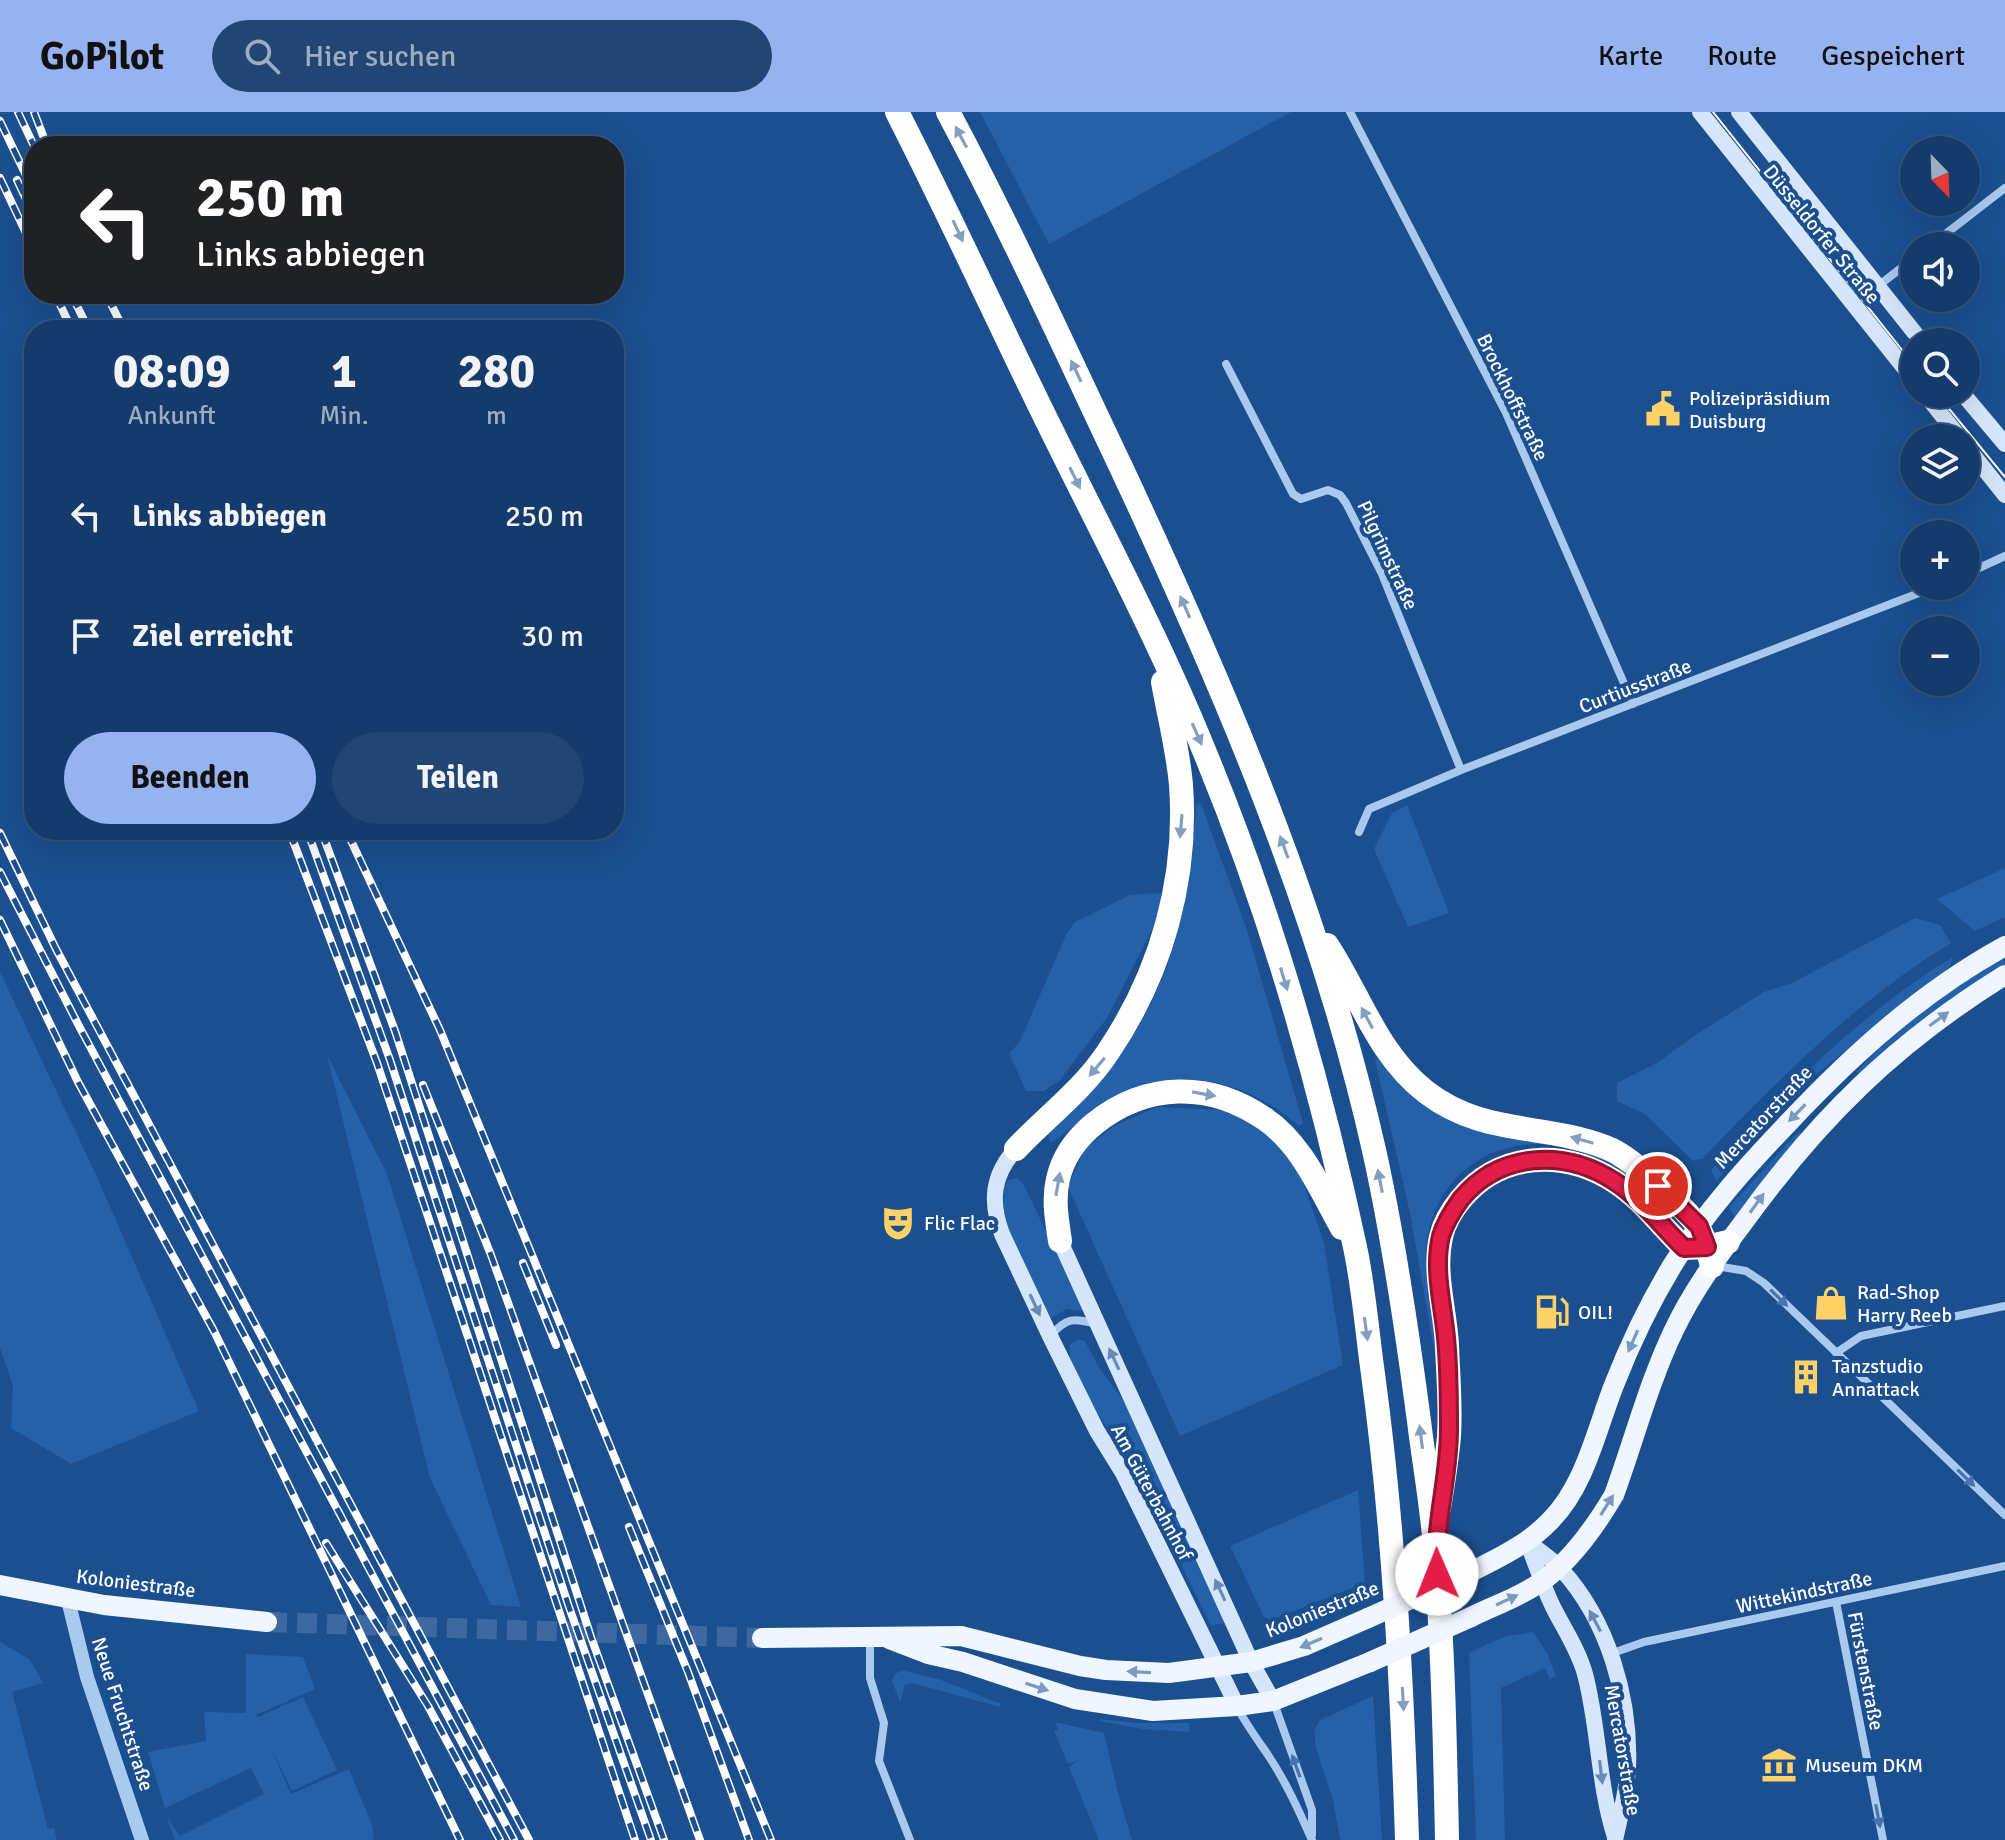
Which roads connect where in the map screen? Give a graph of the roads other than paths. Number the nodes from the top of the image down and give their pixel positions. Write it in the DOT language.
graph roads {
  1 [pos="897,112"];
  2 [pos="948,112"];
  3 [pos="1350,112"];
  4 [pos="1700,112"];
  5 [pos="1739,112"];
  6 [pos="2005,188"];
  7 [pos="1948,232"];
  8 [pos="1900,269"];
  9 [pos="1877,286"];
  10 [pos="1911,328"];
  11 [pos="1900,362"];
  12 [pos="1226,364"];
  13 [pos="1936,408"];
  14 [pos="1975,408"];
  15 [pos="1949,424"];
  16 [pos="2005,444"];
  17 [pos="1980,464"];
  18 [pos="2005,495"];
  19 [pos="2005,556"];
  20 [pos="1980,568"];
  21 [pos="1901,600"];
  22 [pos="1154,637"];
  23 [pos="1633,704"];
  24 [pos="1461,770"];
  25 [pos="1359,832"];
  26 [pos="1311,920"];
  27 [pos="2005,946"];
  28 [pos="2005,975"];
  29 [pos="1016,1149"];
  30 [pos="1060,1241"];
  31 [pos="1706,1246"];
  32 [pos="1356,1252"];
  33 [pos="2005,1306"];
  34 [pos="1098,1324"];
  35 [pos="1050,1336"];
  36 [pos="1836,1353"];
  37 [pos="2005,1515"];
  38 [pos="1435,1542"];
  39 [pos="1528,1542"];
  40 [pos="2005,1566"];
  41 [pos="1560,1567"];
  42 [pos="1542,1581"];
  43 [pos="0,1585"];
  44 [pos="68,1600"];
  45 [pos="1836,1602"];
  46 [pos="1471,1617"];
  47 [pos="267,1622"];
  48 [pos="762,1638"];
  49 [pos="878,1638"];
  50 [pos="1610,1654"];
  51 [pos="1251,1662"];
  52 [pos="1217,1668"];
  53 [pos="1273,1701"];
  54 [pos="1237,1706"];
  55 [pos="142,1840"];
  56 [pos="910,1840"];
  57 [pos="1312,1840"];
  58 [pos="1407,1840"];
  59 [pos="1447,1840"];
  60 [pos="1615,1840"];
  61 [pos="1883,1840"];
  1 -- 22 [label="highway, one-way"];
  26 -- 2 [label="highway, one-way"];
  3 -- 23 [label="street, Brockhoffstraße"];
  4 -- 11 [label="main road, Düsseldorfer Straße"];
  5 -- 9 [label="main road, Düsseldorfer Straße"];
  6 -- 7 [label="street"];
  8 -- 9 [label="street"];
  9 -- 10 [label="main road, Düsseldorfer Straße"];
  12 -- 24 [label="street, Pilgrimstraße"];
  13 -- 15 [label="main road"];
  14 -- 16 [label="main road"];
  17 -- 18 [label="main road"];
  19 -- 20 [label="street"];
  21 -- 23 [label="street, Curtiusstraße"];
  22 -- 29 [label="highway, one-way"];
  22 -- 32 [label="highway, one-way"];
  23 -- 24 [label="street, Curtiusstraße"];
  24 -- 25 [label="street, Curtiusstraße"];
  31 -- 26 [label="highway, one-way"];
  38 -- 26 [label="highway, one-way"];
  27 -- 31 [label="main road, Mercatorstraße, one-way"];
  31 -- 28 [label="main road, Mercatorstraße, one-way"];
  29 -- 35 [label="main road, Am Güterbahnhof, one-way"];
  30 -- 32 [label="highway, one-way"];
  30 -- 34 [label="main road, Am Güterbahnhof"];
  31 -- 36 [label="street, one-way"];
  31 -- 38 [label="highway"];
  31 -- 39 [label="main road, Mercatorstraße, one-way"];
  41 -- 31 [label="main road, Mercatorstraße, one-way"];
  32 -- 58 [label="highway, one-way"];
  33 -- 36 [label="street"];
  34 -- 35 [label="street"];
  51 -- 34 [label="main road, Am Güterbahnhof, one-way"];
  35 -- 52 [label="main road, Am Güterbahnhof"];
  36 -- 37 [label="street, one-way"];
  38 -- 59 [label="highway"];
  39 -- 41 [label="main road, Mercatorstraße"];
  39 -- 42 [label="main road, Mercatorstraße"];
  39 -- 51 [label="main road, Koloniestraße, one-way, bridge"];
  40 -- 45 [label="street, Wittekindstraße"];
  41 -- 42 [label="main road, Mercatorstraße"];
  50 -- 41 [label="main road, Mercatorstraße, one-way"];
  46 -- 42 [label="main road, Mercatorstraße, one-way"];
  42 -- 60 [label="main road, Mercatorstraße, one-way"];
  43 -- 44 [label="main road, Koloniestraße"];
  44 -- 47 [label="main road, Koloniestraße"];
  44 -- 55 [label="street, Neue Fruchtstraße"];
  45 -- 50 [label="street, Wittekindstraße"];
  45 -- 61 [label="street, Fürstenstraße, one-way"];
  46 -- 53 [label="main road, Koloniestraße, bridge"];
  48 -- 49 [label="main road, Koloniestraße"];
  52 -- 49 [label="main road, Koloniestraße, one-way"];
  49 -- 54 [label="main road, Koloniestraße, one-way"];
  49 -- 56 [label="street"];
  50 -- 60 [label="main road, Mercatorstraße"];
  51 -- 52 [label="main road, Koloniestraße"];
  51 -- 53 [label="main road, Am Güterbahnhof"];
  52 -- 54 [label="main road, Am Güterbahnhof"];
  53 -- 54 [label="main road, Koloniestraße"];
  57 -- 53 [label="street, one-way"];
  54 -- 57 [label="street"];
}
